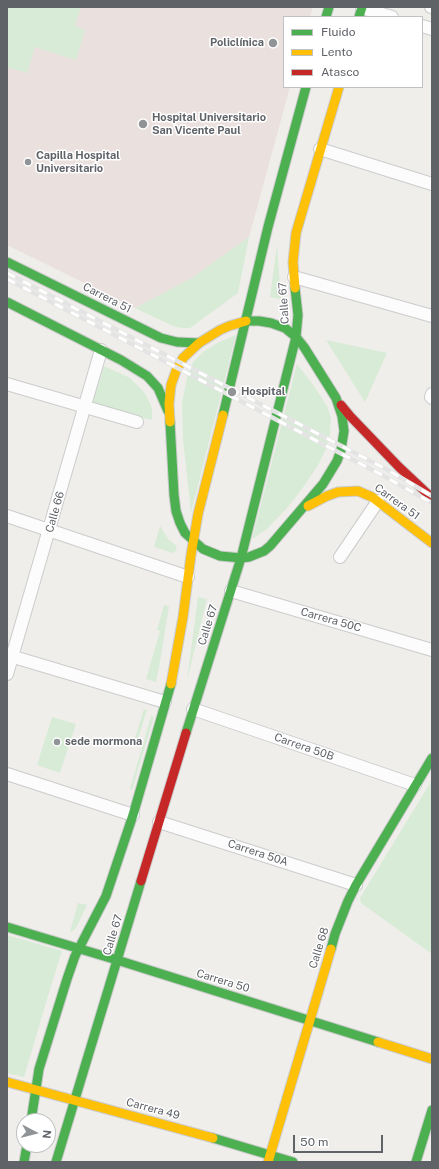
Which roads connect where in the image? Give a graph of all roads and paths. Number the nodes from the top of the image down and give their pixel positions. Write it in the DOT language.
graph roads {
  1 [pos="361,11"];
  2 [pos="387,16"];
  3 [pos="306,88"];
  4 [pos="339,88"];
  5 [pos="320,149"];
  6 [pos="432,184"];
  7 [pos="7,262"];
  8 [pos="294,277"];
  9 [pos="7,302"];
  10 [pos="432,316"];
  11 [pos="246,321"];
  12 [pos="296,337"];
  13 [pos="199,343"];
  14 [pos="101,350"];
  15 [pos="7,384"];
  16 [pos="336,398"];
  17 [pos="85,407"];
  18 [pos="170,415"];
  19 [pos="137,422"];
  20 [pos="432,498"];
  21 [pos="378,501"];
  22 [pos="300,510"];
  23 [pos="7,516"];
  24 [pos="49,530"];
  25 [pos="193,542"];
  26 [pos="432,543"];
  27 [pos="241,558"];
  28 [pos="340,558"];
  29 [pos="188,576"];
  30 [pos="231,591"];
  31 [pos="432,650"];
  32 [pos="10,656"];
  33 [pos="7,674"];
  34 [pos="165,702"];
  35 [pos="193,709"];
  36 [pos="432,758"];
  37 [pos="7,774"];
  38 [pos="415,785"];
  39 [pos="133,815"];
  40 [pos="159,822"];
  41 [pos="356,884"];
  42 [pos="7,927"];
  43 [pos="79,949"];
  44 [pos="117,960"];
  45 [pos="310,1021"];
  46 [pos="432,1060"];
  47 [pos="7,1082"];
  48 [pos="36,1090"];
  49 [pos="75,1100"];
  50 [pos="432,1110"];
  51 [pos="32,1113"];
  52 [pos="269,1158"];
  53 [pos="56,1162"];
  54 [pos="293,1162"];
  55 [pos="416,1162"];
  1 -- 2 [label="street"];
  3 -- 11 [label="main road, Calle 67"];
  4 -- 5 [label="main road, Calle 67"];
  5 -- 6 [label="street"];
  5 -- 8 [label="main road, Calle 67"];
  7 -- 13 [label="main road, Carrera 51"];
  8 -- 10 [label="street"];
  8 -- 12 [label="main road, Calle 67"];
  9 -- 14 [label="main road"];
  11 -- 12 [label="main road"];
  11 -- 13 [label="main road"];
  11 -- 25 [label="main road, Calle 67"];
  12 -- 16 [label="main road"];
  12 -- 27 [label="main road, Calle 67"];
  13 -- 18 [label="main road"];
  14 -- 17 [label="street, Calle 66"];
  14 -- 18 [label="main road"];
  15 -- 17 [label="street"];
  16 -- 20 [label="main road"];
  16 -- 22 [label="main road"];
  17 -- 19 [label="street"];
  17 -- 24 [label="street, Calle 66"];
  18 -- 25 [label="main road"];
  21 -- 22 [label="main road, Carrera 51"];
  21 -- 26 [label="main road, Carrera 51"];
  21 -- 28 [label="street"];
  22 -- 27 [label="main road"];
  23 -- 24 [label="street"];
  24 -- 29 [label="street"];
  24 -- 32 [label="street, Calle 66"];
  25 -- 27 [label="main road"];
  25 -- 29 [label="main road, Calle 67"];
  27 -- 30 [label="main road, Calle 67"];
  29 -- 34 [label="main road, Calle 67"];
  30 -- 31 [label="street, Carrera 50C"];
  30 -- 35 [label="main road, Calle 67"];
  32 -- 33 [label="street, Calle 66"];
  32 -- 34 [label="street"];
  34 -- 39 [label="main road, Calle 67"];
  35 -- 38 [label="street, Carrera 50B"];
  35 -- 40 [label="main road, Calle 67"];
  36 -- 38 [label="main road, Calle 68"];
  37 -- 39 [label="street"];
  38 -- 41 [label="main road, Calle 68"];
  39 -- 43 [label="main road, Calle 67"];
  40 -- 41 [label="street, Carrera 50A"];
  40 -- 44 [label="main road, Calle 67"];
  41 -- 45 [label="main road, Calle 68"];
  42 -- 43 [label="main road, Carrera 50"];
  43 -- 44 [label="main road, Carrera 50"];
  43 -- 48 [label="main road, Calle 67"];
  44 -- 45 [label="main road, Carrera 50"];
  44 -- 49 [label="main road, Calle 67"];
  45 -- 46 [label="main road, Carrera 50"];
  45 -- 52 [label="main road, Calle 68"];
  47 -- 48 [label="main road, Carrera 49"];
  48 -- 49 [label="main road, Carrera 49"];
  48 -- 51 [label="main road, Calle 67"];
  49 -- 52 [label="main road, Carrera 49"];
  49 -- 53 [label="main road, Calle 67"];
  50 -- 55 [label="main road"];
  52 -- 54 [label="main road, Carrera 49"];
}
